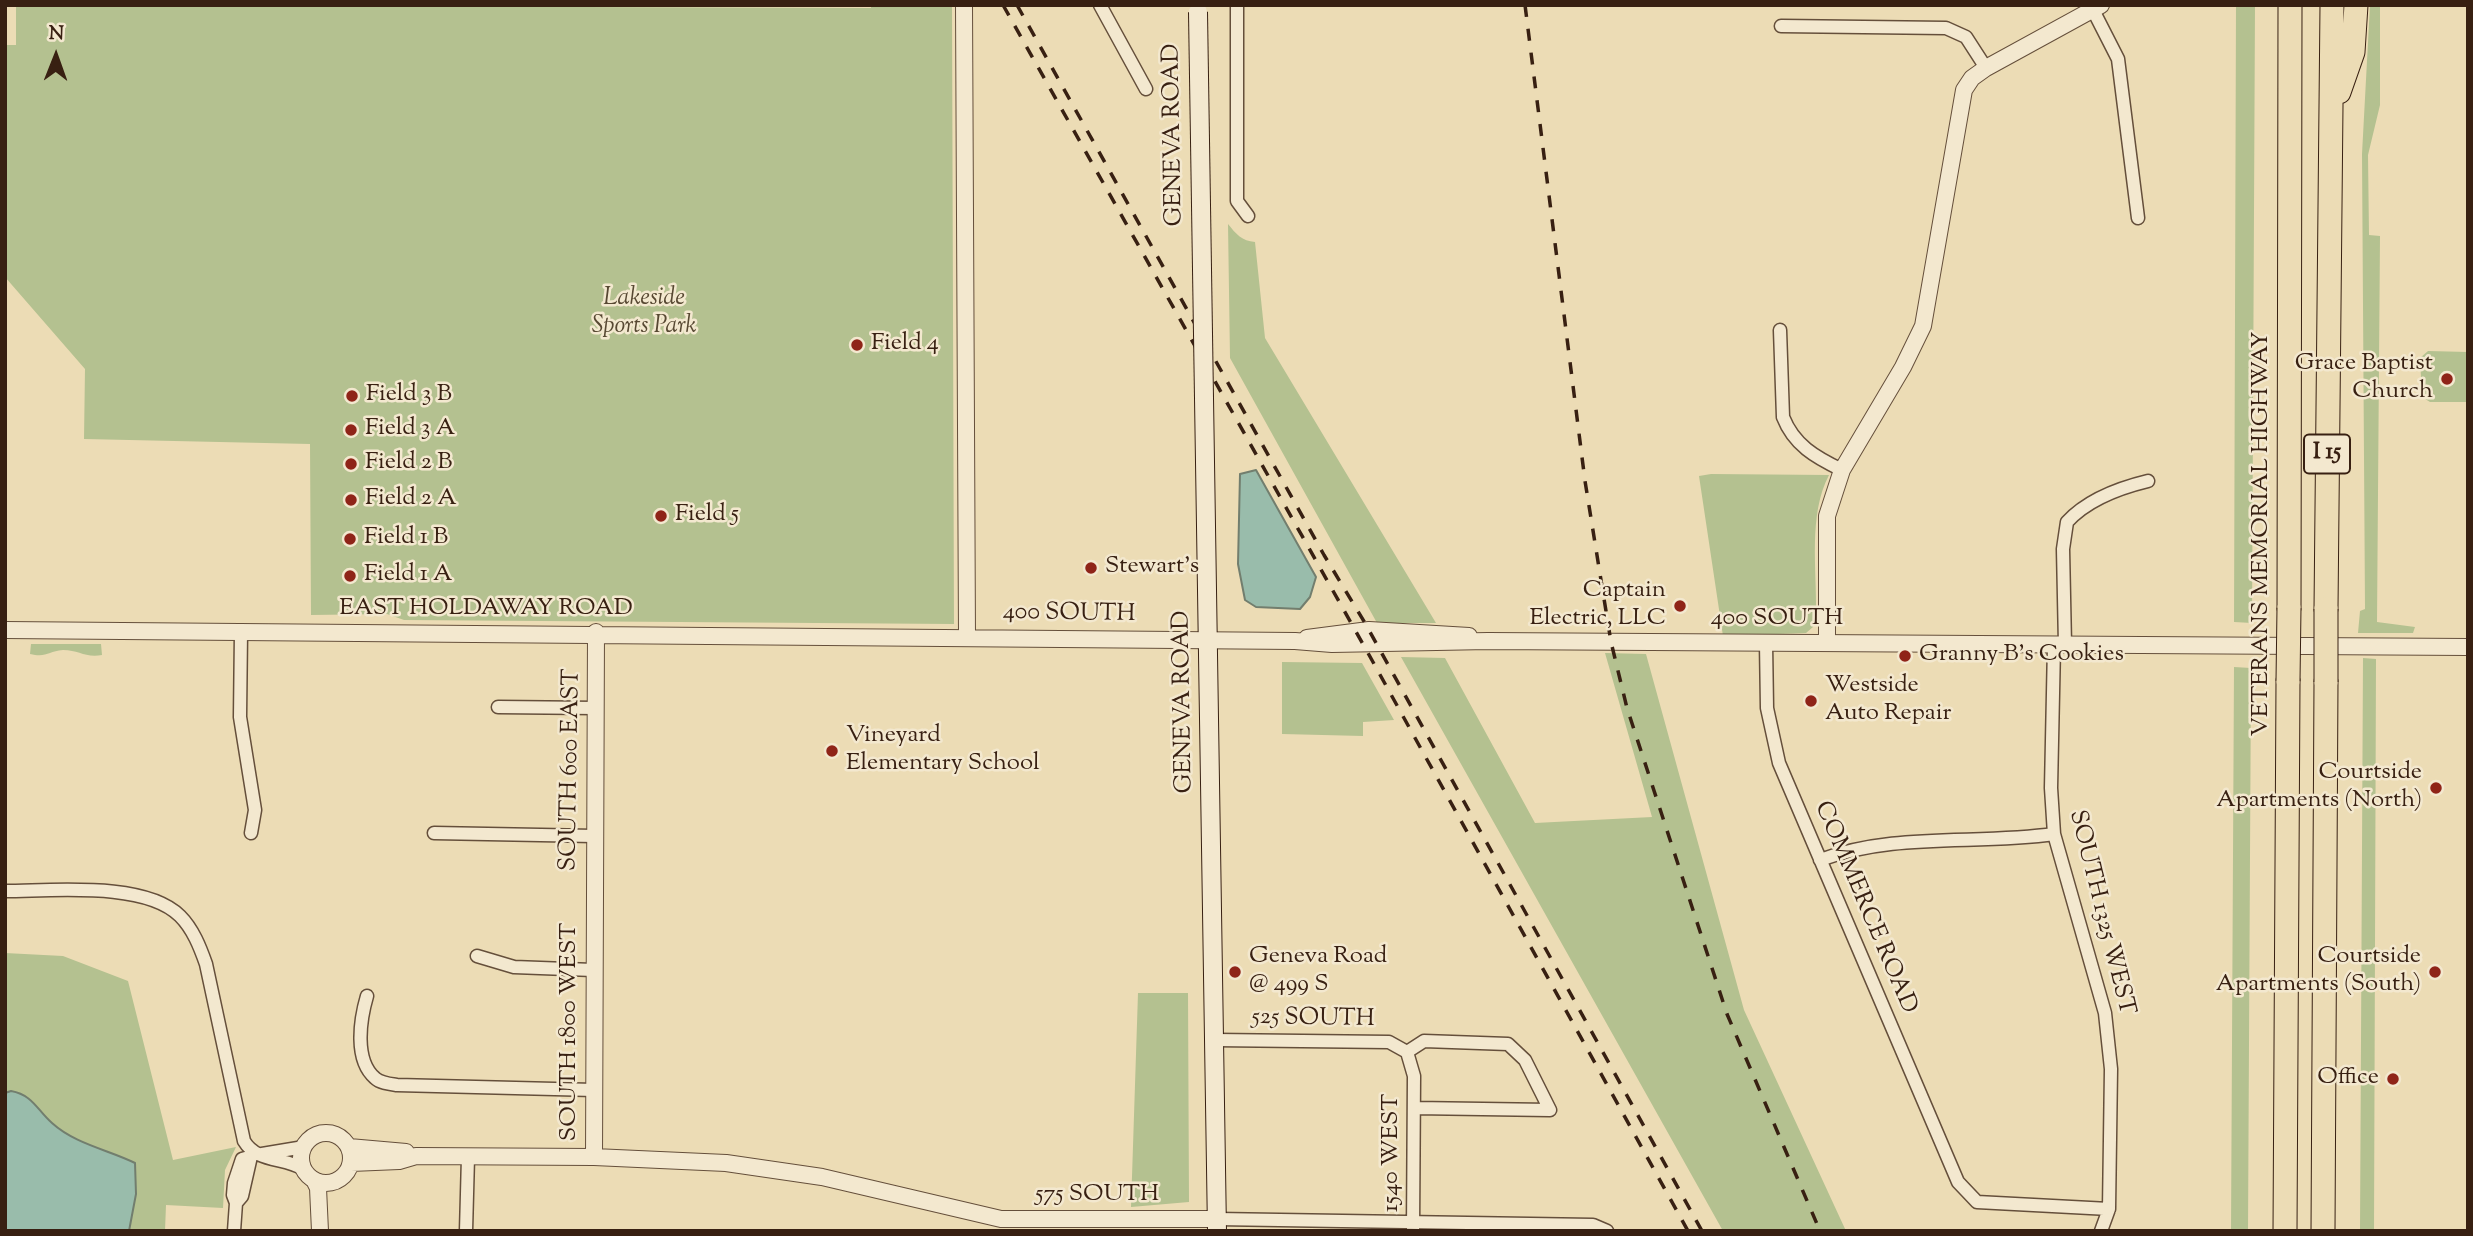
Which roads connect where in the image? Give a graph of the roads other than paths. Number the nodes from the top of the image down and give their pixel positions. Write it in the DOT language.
graph roads {
  1 [pos="964,5"];
  2 [pos="1100,5"];
  3 [pos="1237,5"];
  4 [pos="2276,5"];
  5 [pos="2290,5"];
  6 [pos="2332,5"];
  7 [pos="2356,5"];
  8 [pos="2097,8"];
  9 [pos="1198,9"];
  10 [pos="1781,26"];
  11 [pos="1986,68"];
  12 [pos="1146,89"];
  13 [pos="2333,108"];
  14 [pos="2291,127"];
  15 [pos="1248,216"];
  16 [pos="2138,218"];
  17 [pos="1780,330"];
  18 [pos="1842,470"];
  19 [pos="2148,481"];
  20 [pos="5,630"];
  21 [pos="242,632"];
  22 [pos="596,632"];
  23 [pos="968,637"];
  24 [pos="1208,639"];
  25 [pos="1766,643"];
  26 [pos="1828,643"];
  27 [pos="2059,645"];
  28 [pos="2468,647"];
  29 [pos="498,707"];
  30 [pos="596,708"];
  31 [pos="251,833"];
  32 [pos="434,833"];
  33 [pos="2054,834"];
  34 [pos="594,836"];
  35 [pos="1820,860"];
  36 [pos="5,891"];
  37 [pos="593,908"];
  38 [pos="477,956"];
  39 [pos="593,970"];
  40 [pos="367,996"];
  41 [pos="1215,1040"];
  42 [pos="1407,1052"];
  43 [pos="1414,1076"];
  44 [pos="594,1090"];
  45 [pos="1415,1108"];
  46 [pos="304,1147"];
  47 [pos="255,1154"];
  48 [pos="350,1155"];
  49 [pos="468,1157"];
  50 [pos="594,1157"];
  51 [pos="309,1174"];
  52 [pos="335,1182"];
  53 [pos="2109,1209"];
  54 [pos="321,1224"];
  55 [pos="1217,1225"];
  56 [pos="1413,1227"];
  57 [pos="1607,1229"];
  58 [pos="234,1231"];
  59 [pos="466,1231"];
  60 [pos="2101,1231"];
  61 [pos="2286,1231"];
  62 [pos="2323,1231"];
  1 -- 23 [label="street"];
  2 -- 12 [label="street"];
  3 -- 15 [label="street"];
  4 -- 14 [label="highway"];
  5 -- 14 [label="highway, VETERANS MEMORIAL HIGHWAY / I 15"];
  6 -- 13 [label="highway, I 15"];
  7 -- 13 [label="highway"];
  8 -- 11 [label="street"];
  8 -- 16 [label="street"];
  9 -- 24 [label="main road, GENEVA ROAD, bridge"];
  10 -- 11 [label="street"];
  11 -- 18 [label="street"];
  13 -- 62 [label="highway, I 15, bridge"];
  14 -- 61 [label="highway, VETERANS MEMORIAL HIGHWAY / I 15, bridge"];
  17 -- 18 [label="street"];
  18 -- 26 [label="street"];
  19 -- 27 [label="street, SOUTH 1325 WEST"];
  20 -- 21 [label="street, EAST HOLDAWAY ROAD"];
  21 -- 22 [label="street, EAST HOLDAWAY ROAD"];
  21 -- 31 [label="street"];
  22 -- 23 [label="street, EAST HOLDAWAY ROAD"];
  22 -- 30 [label="street, SOUTH 600 EAST"];
  23 -- 24 [label="street, 400 SOUTH"];
  24 -- 25 [label="street, 400 SOUTH"];
  24 -- 41 [label="main road, GENEVA ROAD"];
  25 -- 26 [label="street, 400 SOUTH"];
  25 -- 35 [label="street, COMMERCE ROAD"];
  26 -- 27 [label="street, 400 SOUTH"];
  27 -- 28 [label="street, 400 SOUTH"];
  27 -- 33 [label="street, SOUTH 1325 WEST"];
  29 -- 30 [label="street"];
  30 -- 34 [label="street, SOUTH 600 EAST"];
  32 -- 34 [label="street"];
  33 -- 35 [label="street"];
  33 -- 53 [label="street, SOUTH 1325 WEST"];
  34 -- 37 [label="street, SOUTH 600 EAST"];
  35 -- 53 [label="street, COMMERCE ROAD"];
  36 -- 47 [label="street"];
  37 -- 39 [label="street, SOUTH 1800 WEST"];
  38 -- 39 [label="street"];
  39 -- 44 [label="street, SOUTH 1800 WEST"];
  40 -- 44 [label="street"];
  41 -- 42 [label="street, 525 SOUTH"];
  41 -- 55 [label="main road, GENEVA ROAD"];
  42 -- 43 [label="street, 525 SOUTH"];
  42 -- 45 [label="street, 525 SOUTH"];
  43 -- 45 [label="street, 1540 WEST"];
  44 -- 50 [label="street, SOUTH 1800 WEST"];
  45 -- 56 [label="street, 1540 WEST"];
  46 -- 47 [label="street"];
  46 -- 48 [label="street"];
  46 -- 51 [label="street"];
  47 -- 51 [label="street"];
  47 -- 58 [label="street"];
  48 -- 49 [label="street, 575 SOUTH"];
  48 -- 52 [label="street"];
  49 -- 50 [label="street, 575 SOUTH"];
  49 -- 59 [label="street"];
  50 -- 55 [label="street, 575 SOUTH"];
  51 -- 52 [label="street"];
  51 -- 54 [label="street"];
  52 -- 54 [label="street"];
  53 -- 60 [label="street, SOUTH 1325 WEST"];
  55 -- 56 [label="street, 575 SOUTH"];
  56 -- 57 [label="street, 575 SOUTH"];
}
